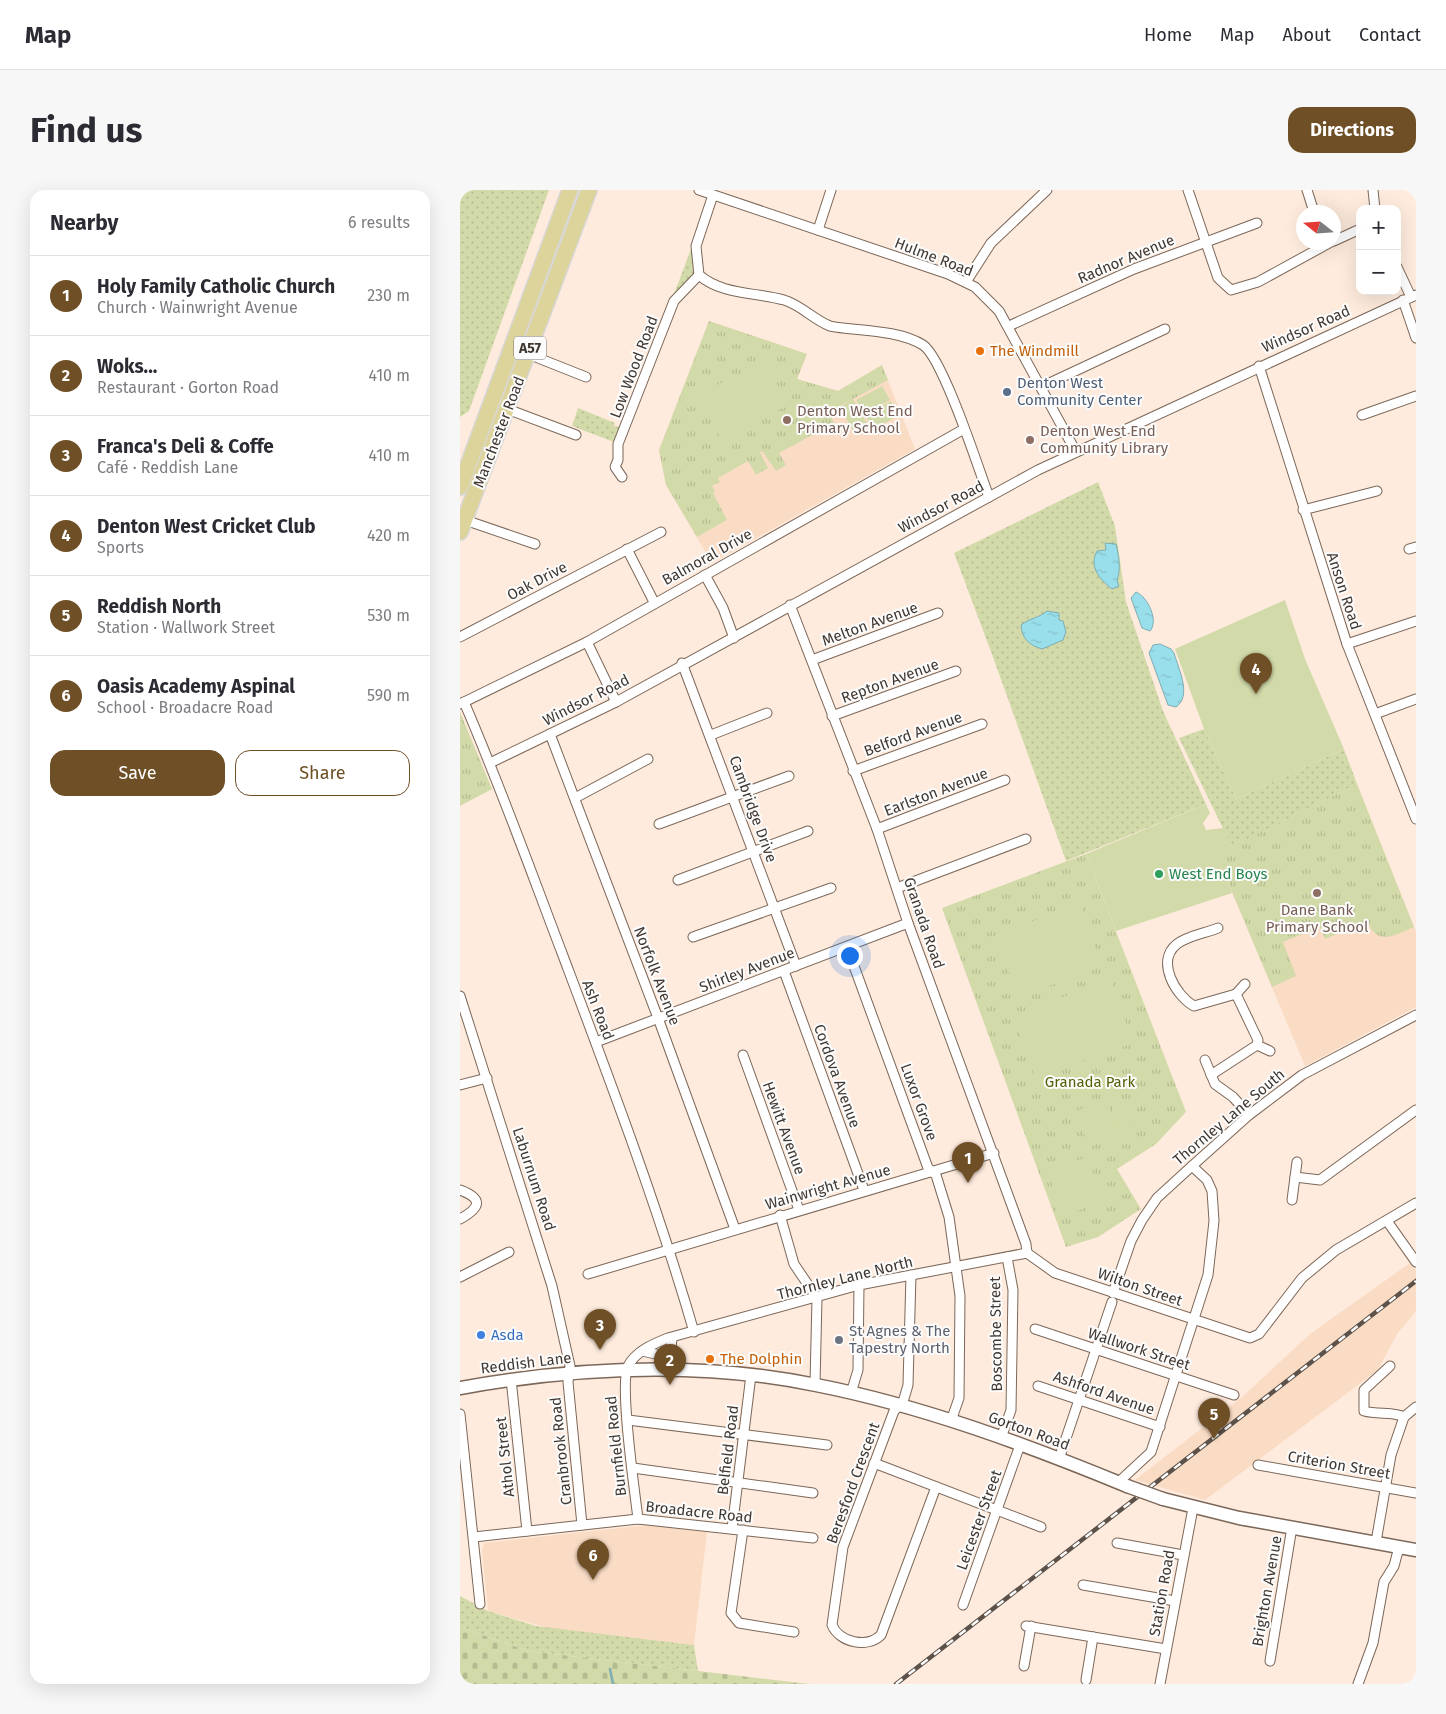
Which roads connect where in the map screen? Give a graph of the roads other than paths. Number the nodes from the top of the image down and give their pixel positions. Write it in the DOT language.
graph roads {
  1 [pos="570,190"];
  2 [pos="579,190"];
  3 [pos="589,190"];
  4 [pos="700,190"];
  5 [pos="831,190"];
  6 [pos="1047,190"];
  7 [pos="1188,190"];
  8 [pos="1307,190"];
  9 [pos="1373,190"];
  10 [pos="713,195"];
  11 [pos="1312,205"];
  12 [pos="1375,205"];
  13 [pos="1257,223"];
  14 [pos="818,230"];
  15 [pos="1356,231"];
  16 [pos="1341,237"];
  17 [pos="1205,241"];
  18 [pos="1315,250"];
  19 [pos="544,258"];
  20 [pos="699,275"];
  21 [pos="1401,276"];
  22 [pos="966,282"];
  23 [pos="1410,297"];
  24 [pos="1009,326"];
  25 [pos="1165,329"];
  26 [pos="1416,338"];
  27 [pos="528,354"];
  28 [pos="1259,366"];
  29 [pos="586,377"];
  30 [pos="1041,387"];
  31 [pos="1416,396"];
  32 [pos="507,409"];
  33 [pos="1362,415"];
  34 [pos="964,429"];
  35 [pos="576,435"];
  36 [pos="1076,452"];
  37 [pos="622,477"];
  38 [pos="460,487"];
  39 [pos="1377,491"];
  40 [pos="989,497"];
  41 [pos="1303,510"];
  42 [pos="462,524"];
  43 [pos="661,532"];
  44 [pos="535,544"];
  45 [pos="626,549"];
  46 [pos="705,575"];
  47 [pos="654,602"];
  48 [pos="790,605"];
  49 [pos="938,613"];
  50 [pos="1416,621"];
  51 [pos="460,638"];
  52 [pos="734,638"];
  53 [pos="587,642"];
  54 [pos="1347,644"];
  55 [pos="812,660"];
  56 [pos="682,663"];
  57 [pos="956,670"];
  58 [pos="1416,699"];
  59 [pos="616,702"];
  60 [pos="462,704"];
  61 [pos="767,713"];
  62 [pos="1375,714"];
  63 [pos="832,716"];
  64 [pos="982,724"];
  65 [pos="550,734"];
  66 [pos="711,735"];
  67 [pos="648,759"];
  68 [pos="490,763"];
  69 [pos="853,771"];
  70 [pos="789,776"];
  71 [pos="1004,780"];
  72 [pos="733,797"];
  73 [pos="575,798"];
  74 [pos="1416,819"];
  75 [pos="659,824"];
  76 [pos="877,830"];
  77 [pos="808,831"];
  78 [pos="1026,839"];
  79 [pos="754,852"];
  80 [pos="678,880"];
  81 [pos="832,888"];
  82 [pos="897,888"];
  83 [pos="775,907"];
  84 [pos="908,923"];
  85 [pos="1218,928"];
  86 [pos="693,937"];
  87 [pos="847,947"];
  88 [pos="796,966"];
  89 [pos="784,971"];
  90 [pos="1245,984"];
  91 [pos="1236,994"];
  92 [pos="460,996"];
  93 [pos="1416,1015"];
  94 [pos="658,1018"];
  95 [pos="596,1042"];
  96 [pos="1257,1045"];
  97 [pos="1270,1050"];
  98 [pos="743,1055"];
  99 [pos="1205,1060"];
  100 [pos="1211,1075"];
  101 [pos="487,1078"];
  102 [pos="460,1086"];
  103 [pos="1416,1110"];
  104 [pos="1249,1115"];
  105 [pos="994,1153"];
  106 [pos="1297,1162"];
  107 [pos="1192,1166"];
  108 [pos="932,1171"];
  109 [pos="1295,1177"];
  110 [pos="460,1190"];
  111 [pos="864,1190"];
  112 [pos="1292,1200"];
  113 [pos="1416,1203"];
  114 [pos="799,1210"];
  115 [pos="780,1215"];
  116 [pos="460,1219"];
  117 [pos="1388,1222"];
  118 [pos="735,1229"];
  119 [pos="670,1249"];
  120 [pos="510,1252"];
  121 [pos="1027,1253"];
  122 [pos="1007,1257"];
  123 [pos="1415,1261"];
  124 [pos="956,1266"];
  125 [pos="588,1274"];
  126 [pos="911,1275"];
  127 [pos="460,1277"];
  128 [pos="859,1285"];
  129 [pos="1113,1297"];
  130 [pos="818,1298"];
  131 [pos="1194,1320"];
  132 [pos="1035,1329"];
  133 [pos="694,1332"];
  134 [pos="672,1339"];
  135 [pos="1096,1349"];
  136 [pos="642,1351"];
  137 [pos="669,1363"];
  138 [pos="1390,1366"];
  139 [pos="626,1370"];
  140 [pos="568,1374"];
  141 [pos="752,1375"];
  142 [pos="1176,1375"];
  143 [pos="511,1379"];
  144 [pos="815,1384"];
  145 [pos="1038,1386"];
  146 [pos="460,1388"];
  147 [pos="851,1392"];
  148 [pos="1234,1395"];
  149 [pos="1080,1400"];
  150 [pos="900,1406"];
  151 [pos="1416,1408"];
  152 [pos="460,1414"];
  153 [pos="1404,1417"];
  154 [pos="628,1420"];
  155 [pos="951,1421"];
  156 [pos="1160,1427"];
  157 [pos="744,1435"];
  158 [pos="1002,1438"];
  159 [pos="462,1441"];
  160 [pos="827,1445"];
  161 [pos="1020,1445"];
  162 [pos="1059,1460"];
  163 [pos="874,1463"];
  164 [pos="1258,1465"];
  165 [pos="633,1468"];
  166 [pos="739,1483"];
  167 [pos="1124,1485"];
  168 [pos="936,1487"];
  169 [pos="1386,1488"];
  170 [pos="813,1493"];
  171 [pos="1416,1493"];
  172 [pos="1192,1508"];
  173 [pos="998,1510"];
  174 [pos="638,1519"];
  175 [pos="582,1525"];
  176 [pos="1041,1527"];
  177 [pos="1292,1527"];
  178 [pos="732,1529"];
  179 [pos="743,1530"];
  180 [pos="527,1531"];
  181 [pos="474,1537"];
  182 [pos="813,1538"];
  183 [pos="1376,1542"];
  184 [pos="1117,1544"];
  185 [pos="1399,1547"];
  186 [pos="1416,1550"];
  187 [pos="1183,1555"];
  188 [pos="1083,1586"];
  189 [pos="1175,1601"];
  190 [pos="480,1604"];
  191 [pos="963,1604"];
  192 [pos="794,1632"];
  193 [pos="1093,1637"];
  194 [pos="1166,1649"];
  195 [pos="1270,1661"];
  196 [pos="1024,1666"];
  197 [pos="1086,1680"];
  198 [pos="1160,1684"];
  199 [pos="1358,1684"];
  1 -- 19 [label="highway, Manchester Road / A57"];
  2 -- 19 [label="highway, A57"];
  3 -- 27 [label="highway, Manchester Road / A57"];
  4 -- 10 [label="street, Hulme Road"];
  5 -- 14 [label="street"];
  6 -- 22 [label="street"];
  7 -- 17 [label="street"];
  8 -- 11 [label="street"];
  9 -- 12 [label="street"];
  10 -- 14 [label="street, Hulme Road"];
  10 -- 20 [label="street"];
  13 -- 17 [label="street, Radnor Avenue"];
  14 -- 22 [label="street, Hulme Road"];
  15 -- 16 [label="street"];
  17 -- 18 [label="street"];
  17 -- 24 [label="street, Radnor Avenue"];
  19 -- 38 [label="highway, Manchester Road / A57"];
  20 -- 34 [label="street"];
  20 -- 37 [label="street, Low Wood Road"];
  21 -- 23 [label="street"];
  22 -- 24 [label="street, Hulme Road"];
  23 -- 26 [label="street"];
  23 -- 28 [label="street, Windsor Road"];
  24 -- 30 [label="street, Hulme Road"];
  25 -- 30 [label="street"];
  27 -- 29 [label="street"];
  27 -- 32 [label="highway, Manchester Road / A57"];
  28 -- 36 [label="street, Windsor Road"];
  28 -- 41 [label="street, Anson Road"];
  30 -- 36 [label="street, Hulme Road"];
  31 -- 33 [label="street"];
  32 -- 35 [label="street"];
  32 -- 42 [label="highway, Manchester Road / A57"];
  34 -- 40 [label="street"];
  34 -- 46 [label="street, Balmoral Drive"];
  36 -- 40 [label="street, Windsor Road"];
  39 -- 41 [label="street"];
  40 -- 48 [label="street, Windsor Road"];
  41 -- 54 [label="street, Anson Road"];
  42 -- 44 [label="street"];
  43 -- 45 [label="street, Oak Drive"];
  45 -- 47 [label="street"];
  45 -- 51 [label="street, Oak Drive"];
  46 -- 47 [label="street, Balmoral Drive"];
  46 -- 52 [label="street"];
  47 -- 53 [label="street, Balmoral Drive"];
  48 -- 52 [label="street, Windsor Road"];
  48 -- 55 [label="street, Granada Road"];
  49 -- 55 [label="street, Melton Avenue"];
  50 -- 54 [label="street"];
  52 -- 56 [label="street, Windsor Road"];
  53 -- 59 [label="street"];
  53 -- 60 [label="street, Balmoral Drive"];
  54 -- 62 [label="street, Anson Road"];
  55 -- 63 [label="street, Granada Road"];
  56 -- 59 [label="street, Windsor Road"];
  56 -- 66 [label="street, Cambridge Drive"];
  57 -- 63 [label="street, Repton Avenue"];
  58 -- 62 [label="street"];
  59 -- 65 [label="street, Windsor Road"];
  60 -- 68 [label="street, Ash Road"];
  61 -- 66 [label="street"];
  62 -- 74 [label="street, Anson Road"];
  63 -- 69 [label="street, Granada Road"];
  64 -- 69 [label="street, Belford Avenue"];
  65 -- 68 [label="street, Windsor Road"];
  65 -- 73 [label="street, Norfolk Avenue"];
  66 -- 72 [label="street, Cambridge Drive"];
  67 -- 73 [label="street"];
  68 -- 95 [label="street, Ash Road"];
  69 -- 76 [label="street, Granada Road"];
  70 -- 72 [label="street"];
  71 -- 76 [label="street, Earlston Avenue"];
  72 -- 75 [label="street"];
  72 -- 79 [label="street, Cambridge Drive"];
  73 -- 94 [label="street, Norfolk Avenue"];
  76 -- 82 [label="street, Granada Road"];
  77 -- 79 [label="street"];
  78 -- 82 [label="street"];
  79 -- 80 [label="street"];
  79 -- 83 [label="street, Cambridge Drive"];
  81 -- 83 [label="street"];
  82 -- 84 [label="street, Granada Road"];
  83 -- 86 [label="street"];
  83 -- 88 [label="street, Cambridge Drive"];
  84 -- 87 [label="street, Shirley Avenue"];
  84 -- 105 [label="street, Granada Road"];
  85 -- 91 [label="street"];
  87 -- 88 [label="street, Shirley Avenue"];
  87 -- 108 [label="street, Luxor Grove"];
  88 -- 89 [label="street, Shirley Avenue"];
  89 -- 94 [label="street, Shirley Avenue"];
  89 -- 111 [label="street, Cordova Avenue"];
  90 -- 91 [label="street"];
  91 -- 96 [label="street"];
  92 -- 101 [label="street, Laburnum Road"];
  93 -- 104 [label="street, Thornley Lane South"];
  94 -- 95 [label="street, Shirley Avenue"];
  94 -- 118 [label="street, Norfolk Avenue"];
  95 -- 119 [label="street, Ash Road"];
  96 -- 97 [label="street"];
  96 -- 100 [label="street"];
  98 -- 114 [label="street, Hewitt Avenue"];
  99 -- 100 [label="street"];
  100 -- 104 [label="street"];
  101 -- 102 [label="street"];
  101 -- 140 [label="street, Laburnum Road"];
  103 -- 109 [label="street"];
  104 -- 107 [label="street, Thornley Lane South"];
  105 -- 108 [label="street, Wainwright Avenue"];
  105 -- 121 [label="street, Granada Road"];
  106 -- 109 [label="street"];
  107 -- 129 [label="street, Thornley Lane South"];
  107 -- 131 [label="street"];
  108 -- 111 [label="street, Wainwright Avenue"];
  108 -- 124 [label="street, Luxor Grove"];
  109 -- 112 [label="street"];
  110 -- 116 [label="street"];
  111 -- 114 [label="street, Wainwright Avenue"];
  113 -- 117 [label="street"];
  114 -- 115 [label="street, Wainwright Avenue"];
  115 -- 118 [label="street, Wainwright Avenue"];
  115 -- 130 [label="street"];
  117 -- 123 [label="street"];
  117 -- 131 [label="street, Wilton Street"];
  118 -- 119 [label="street, Wainwright Avenue"];
  119 -- 125 [label="street, Wainwright Avenue"];
  119 -- 133 [label="street, Ash Road"];
  120 -- 127 [label="street"];
  121 -- 122 [label="street, Thornley Lane North"];
  121 -- 129 [label="street, Wilton Street"];
  122 -- 124 [label="street, Thornley Lane North"];
  122 -- 158 [label="street, Boscombe Street"];
  124 -- 126 [label="street, Thornley Lane North"];
  124 -- 155 [label="street, Luxor Grove"];
  126 -- 128 [label="street, Thornley Lane North"];
  126 -- 150 [label="street, Beresford Crescent"];
  128 -- 130 [label="street, Thornley Lane North"];
  128 -- 147 [label="street"];
  129 -- 131 [label="street, Wilton Street"];
  129 -- 135 [label="street, Thornley Lane South"];
  130 -- 133 [label="street, Thornley Lane North"];
  130 -- 144 [label="street"];
  131 -- 142 [label="street"];
  132 -- 135 [label="street, Wallwork Street"];
  133 -- 134 [label="street, Thornley Lane North"];
  134 -- 136 [label="street, Thornley Lane North"];
  134 -- 137 [label="street"];
  135 -- 142 [label="street, Wallwork Street"];
  135 -- 149 [label="street, Thornley Lane South"];
  136 -- 137 [label="street"];
  136 -- 139 [label="street, Thornley Lane North"];
  137 -- 139 [label="main road, Gorton Road"];
  137 -- 141 [label="main road, Gorton Road"];
  138 -- 153 [label="street"];
  139 -- 140 [label="main road, Reddish Lane"];
  139 -- 154 [label="street, Burnfield Road"];
  140 -- 143 [label="main road, Reddish Lane"];
  140 -- 175 [label="street, Cranbrook Road"];
  141 -- 144 [label="main road, Gorton Road"];
  141 -- 157 [label="street, Belfield Road"];
  142 -- 148 [label="street, Wallwork Street"];
  142 -- 156 [label="street"];
  143 -- 146 [label="main road, Reddish Lane"];
  143 -- 180 [label="street, Athol Street"];
  144 -- 147 [label="main road, Gorton Road"];
  145 -- 149 [label="street, Ashford Avenue"];
  147 -- 150 [label="main road, Gorton Road"];
  149 -- 156 [label="street, Ashford Avenue"];
  149 -- 162 [label="street, Thornley Lane South"];
  150 -- 155 [label="main road, Gorton Road"];
  150 -- 163 [label="street, Beresford Crescent"];
  151 -- 153 [label="street"];
  152 -- 159 [label="street"];
  153 -- 169 [label="street"];
  154 -- 157 [label="street"];
  154 -- 165 [label="street, Burnfield Road"];
  155 -- 158 [label="main road, Gorton Road"];
  156 -- 167 [label="street"];
  157 -- 160 [label="street"];
  157 -- 166 [label="street, Belfield Road"];
  158 -- 161 [label="main road, Gorton Road"];
  159 -- 181 [label="street"];
  161 -- 162 [label="main road, Gorton Road"];
  161 -- 173 [label="street, Leicester Street"];
  162 -- 167 [label="main road, Gorton Road"];
  163 -- 168 [label="street"];
  163 -- 168 [label="street, Beresford Crescent"];
  164 -- 169 [label="street, Criterion Street"];
  165 -- 166 [label="street"];
  165 -- 174 [label="street, Burnfield Road"];
  166 -- 170 [label="street"];
  166 -- 178 [label="street, Belfield Road"];
  167 -- 172 [label="main road, Gorton Road, bridge"];
  168 -- 173 [label="street"];
  169 -- 171 [label="street, Criterion Street"];
  169 -- 183 [label="street"];
  172 -- 177 [label="main road, Gorton Road"];
  172 -- 187 [label="street, Station Road"];
  173 -- 176 [label="street"];
  173 -- 191 [label="street, Leicester Street"];
  174 -- 175 [label="street, Broadacre Road"];
  174 -- 178 [label="street, Broadacre Road"];
  175 -- 180 [label="street, Broadacre Road"];
  177 -- 183 [label="main road, Gorton Road"];
  177 -- 195 [label="street, Brighton Avenue"];
  178 -- 179 [label="street, Broadacre Road"];
  179 -- 182 [label="street, Broadacre Road"];
  179 -- 192 [label="street"];
  180 -- 181 [label="street, Broadacre Road"];
  181 -- 190 [label="street"];
  183 -- 185 [label="main road, Gorton Road"];
  184 -- 187 [label="street"];
  185 -- 186 [label="main road, Gorton Road"];
  185 -- 199 [label="street"];
  187 -- 189 [label="street, Station Road"];
  188 -- 189 [label="street"];
  189 -- 194 [label="street, Station Road"];
  193 -- 194 [label="street"];
  193 -- 196 [label="street"];
  193 -- 197 [label="street"];
  194 -- 198 [label="street, Station Road"];
}
